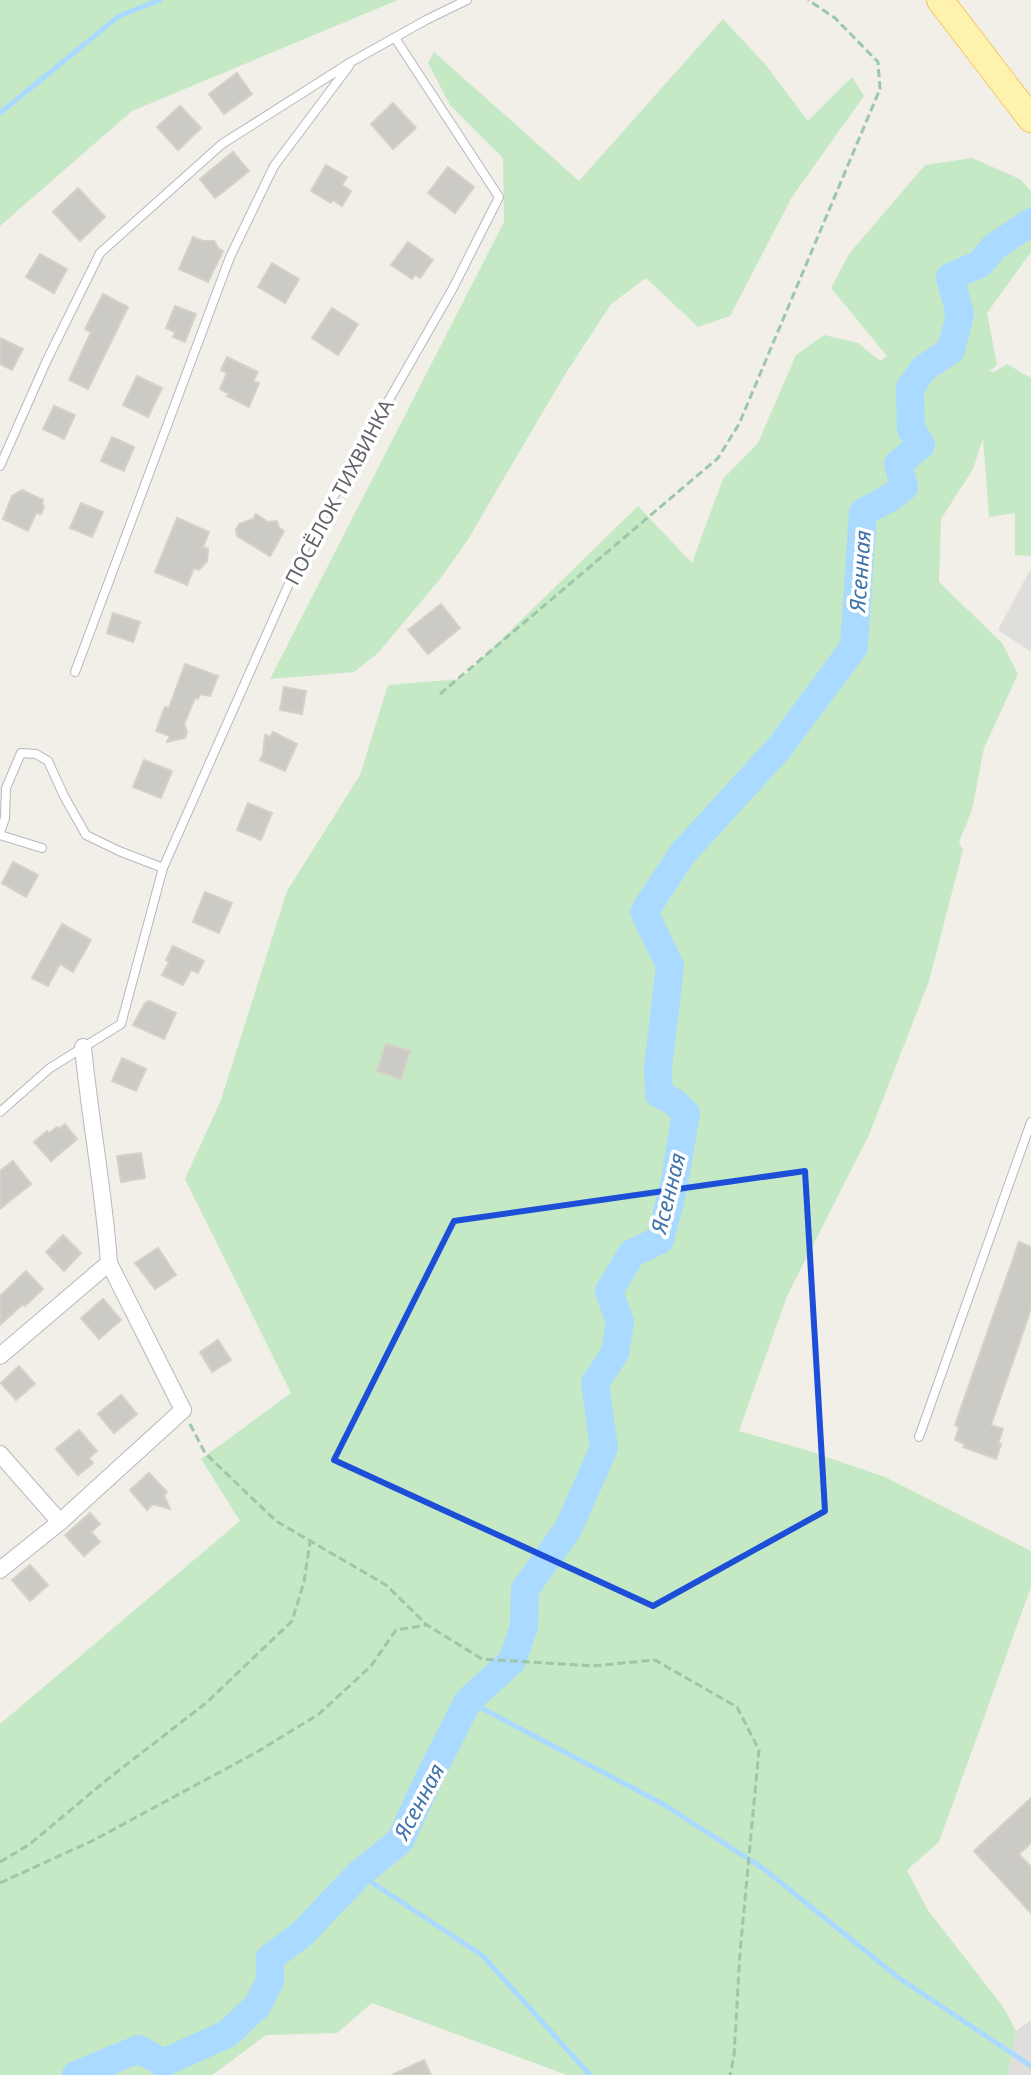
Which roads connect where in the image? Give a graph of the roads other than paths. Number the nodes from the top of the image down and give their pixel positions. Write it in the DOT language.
graph roads {
  1 [pos="467,0"];
  2 [pos="940,0"];
  3 [pos="395,38"];
  4 [pos="351,62"];
  5 [pos="1031,119"];
  6 [pos="0,466"];
  7 [pos="75,672"];
  8 [pos="0,834"];
  9 [pos="42,848"];
  10 [pos="163,868"];
  11 [pos="83,1047"];
  12 [pos="0,1112"];
  13 [pos="1031,1122"];
  14 [pos="109,1263"];
  15 [pos="0,1356"];
  16 [pos="919,1437"];
  17 [pos="0,1454"];
  18 [pos="60,1522"];
  19 [pos="0,1570"];
  1 -- 3 [label="lane"];
  2 -- 5 [label="main road"];
  3 -- 4 [label="lane"];
  3 -- 10 [label="lane, ПОСЁЛОК ТИХВИНКА"];
  4 -- 6 [label="lane"];
  4 -- 7 [label="lane"];
  8 -- 9 [label="lane"];
  8 -- 10 [label="lane"];
  10 -- 11 [label="lane, ПОСЁЛОК ТИХВИНКА"];
  11 -- 12 [label="lane, ПОСЁЛОК ТИХВИНКА"];
  11 -- 14 [label="street"];
  13 -- 16 [label="lane"];
  14 -- 15 [label="street"];
  14 -- 18 [label="street"];
  17 -- 18 [label="street"];
  18 -- 19 [label="street"];
}
